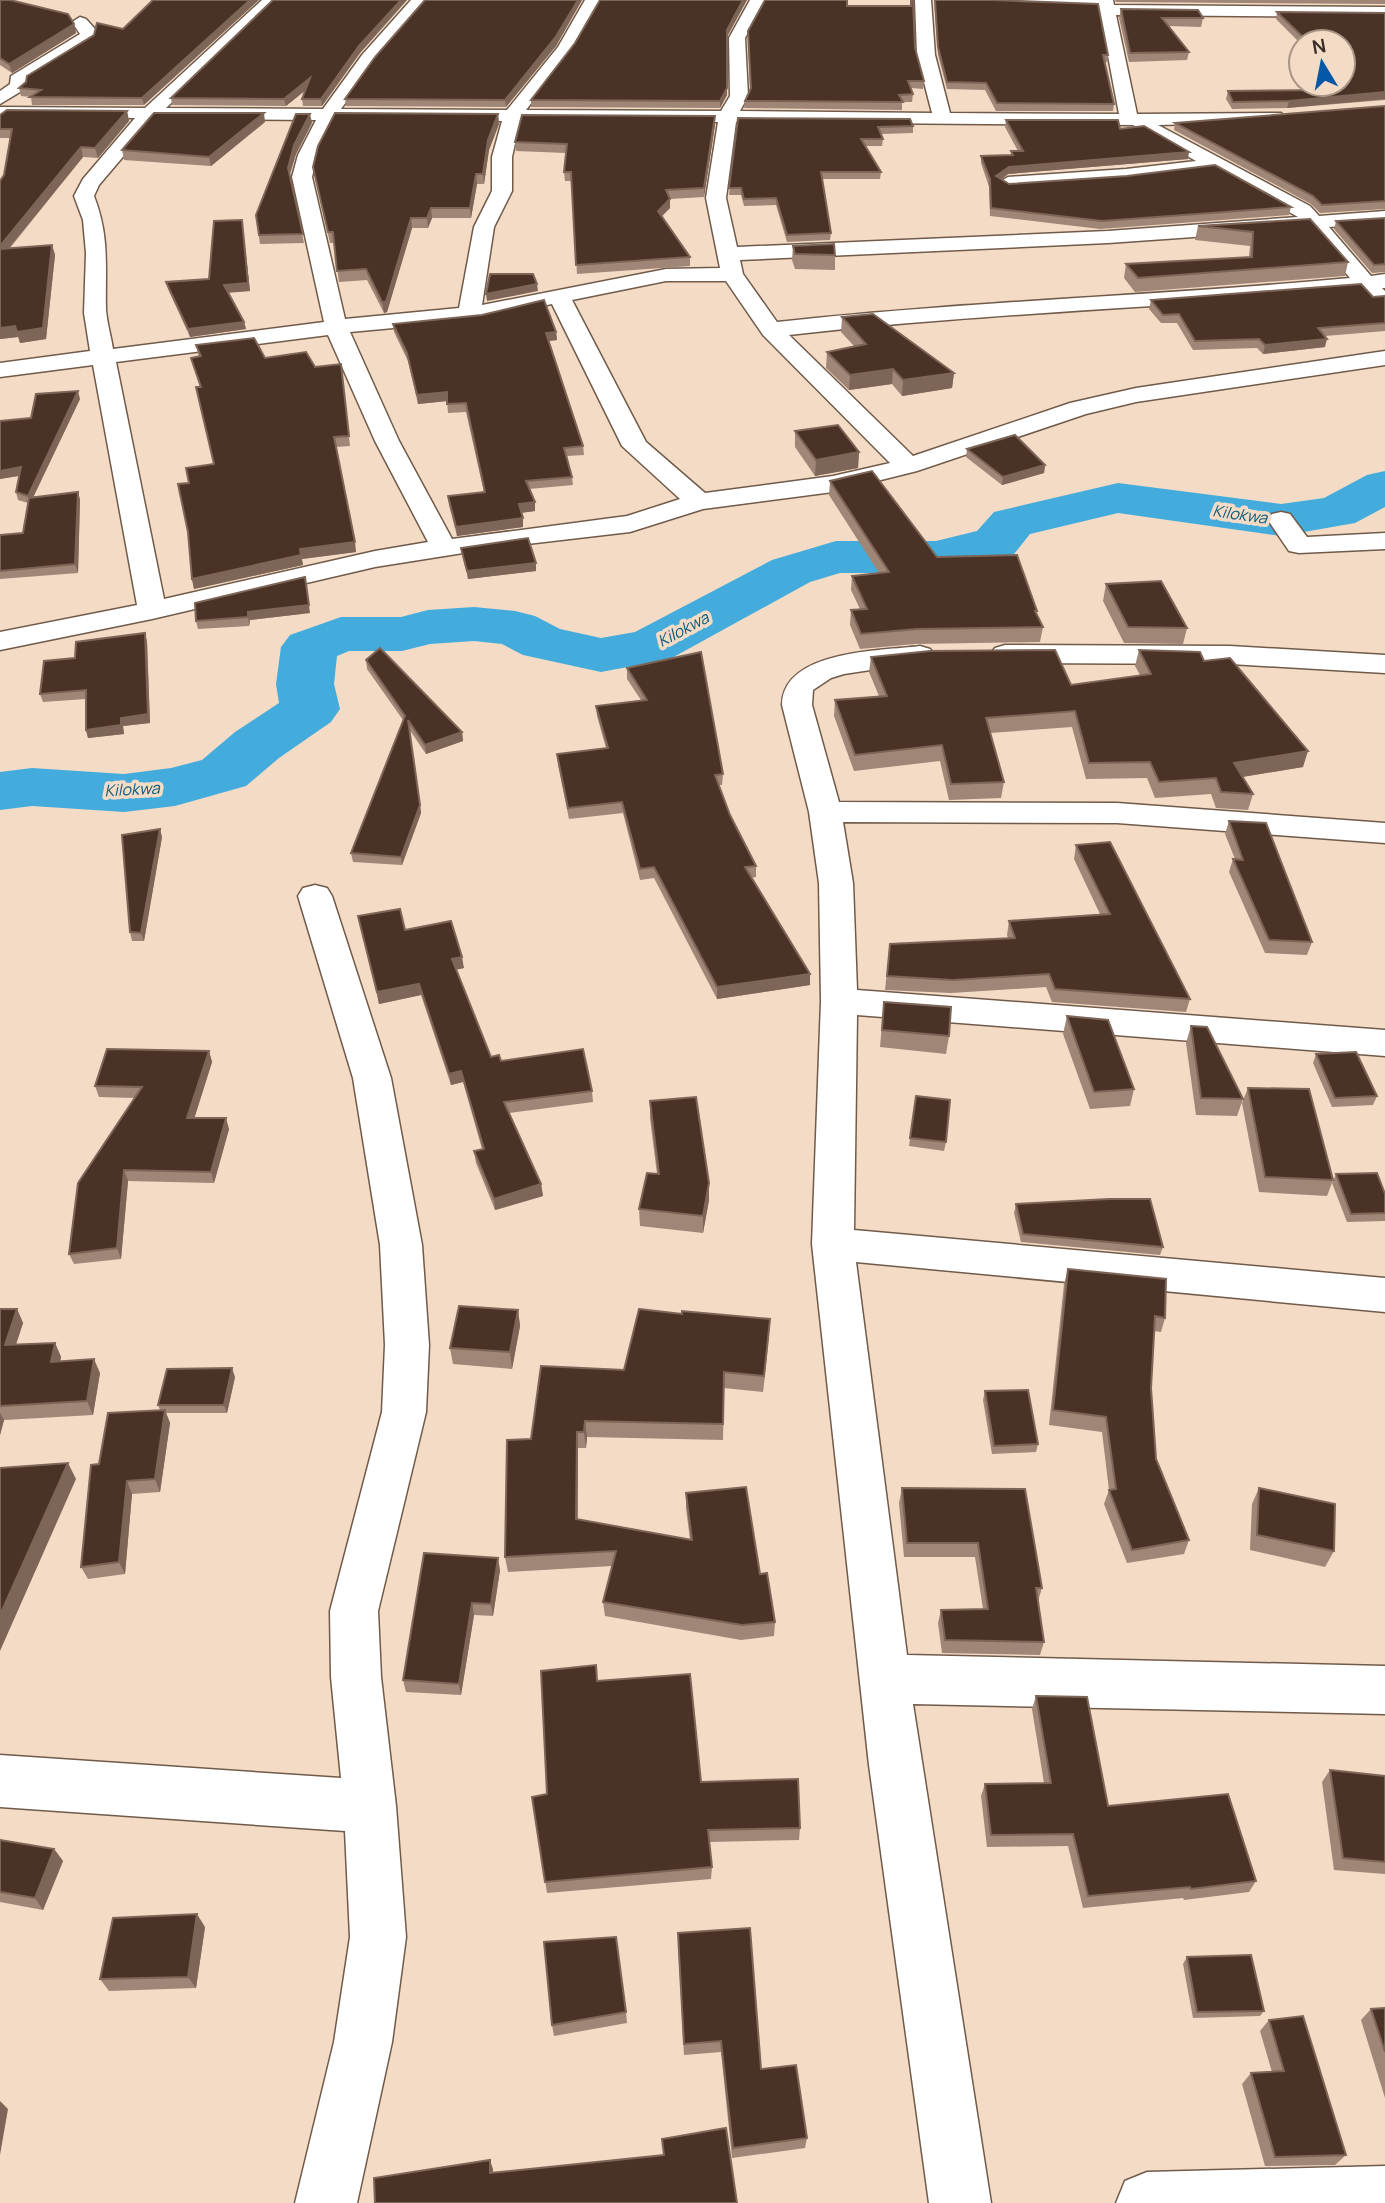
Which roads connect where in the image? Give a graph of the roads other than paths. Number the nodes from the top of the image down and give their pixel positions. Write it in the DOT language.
graph roads {
  1 [pos="271,0"];
  2 [pos="421,0"];
  3 [pos="593,0"];
  4 [pos="758,0"];
  5 [pos="923,0"];
  6 [pos="993,0"];
  7 [pos="1105,4"];
  8 [pos="1379,11"];
  9 [pos="80,22"];
  10 [pos="0,99"];
  11 [pos="0,112"];
  12 [pos="149,114"];
  13 [pos="330,114"];
  14 [pos="513,114"];
  15 [pos="1299,115"];
  16 [pos="728,116"];
  17 [pos="942,118"];
  18 [pos="1129,118"];
  19 [pos="1220,164"];
  20 [pos="1008,183"];
  21 [pos="1385,217"];
  22 [pos="1316,223"];
  23 [pos="729,264"];
  24 [pos="1376,282"];
  25 [pos="559,297"];
  26 [pos="1385,306"];
  27 [pos="469,314"];
  28 [pos="336,327"];
  29 [pos="771,330"];
  30 [pos="104,357"];
  31 [pos="1385,358"];
  32 [pos="0,370"];
  33 [pos="908,466"];
  34 [pos="699,502"];
  35 [pos="1281,520"];
  36 [pos="1385,541"];
  37 [pos="444,548"];
  38 [pos="152,610"];
  39 [pos="0,641"];
  40 [pos="1385,664"];
  41 [pos="825,812"];
  42 [pos="1385,833"];
  43 [pos="316,896"];
  44 [pos="839,1001"];
  45 [pos="1385,1042"];
  46 [pos="833,1244"];
  47 [pos="1385,1294"];
  48 [pos="884,1679"];
  49 [pos="1385,1689"];
  50 [pos="0,1781"];
  51 [pos="370,1807"];
  52 [pos="1385,2196"];
  53 [pos="326,2203"];
  54 [pos="960,2203"];
  55 [pos="1147,2203"];
  1 -- 12 [label="street"];
  2 -- 13 [label="street"];
  3 -- 14 [label="street"];
  4 -- 16 [label="street"];
  5 -- 17 [label="street"];
  6 -- 7 [label="street"];
  7 -- 8 [label="street"];
  7 -- 18 [label="street"];
  9 -- 10 [label="street"];
  11 -- 12 [label="street"];
  12 -- 13 [label="street"];
  12 -- 30 [label="street"];
  13 -- 14 [label="street"];
  13 -- 28 [label="street"];
  14 -- 16 [label="street"];
  14 -- 27 [label="street"];
  15 -- 18 [label="street"];
  16 -- 17 [label="street"];
  16 -- 23 [label="street"];
  17 -- 18 [label="street"];
  18 -- 19 [label="street"];
  19 -- 20 [label="street"];
  19 -- 22 [label="street"];
  21 -- 22 [label="street"];
  22 -- 23 [label="street"];
  22 -- 24 [label="street"];
  23 -- 25 [label="street"];
  23 -- 29 [label="street"];
  24 -- 26 [label="street"];
  24 -- 29 [label="street"];
  25 -- 27 [label="street"];
  25 -- 34 [label="street"];
  27 -- 28 [label="street"];
  28 -- 30 [label="street"];
  28 -- 37 [label="street"];
  29 -- 33 [label="street"];
  30 -- 32 [label="street"];
  30 -- 38 [label="street"];
  31 -- 33 [label="street"];
  33 -- 34 [label="street"];
  34 -- 37 [label="street"];
  35 -- 36 [label="street"];
  37 -- 38 [label="street"];
  38 -- 39 [label="street"];
  40 -- 41 [label="street"];
  41 -- 42 [label="street"];
  41 -- 44 [label="street"];
  43 -- 51 [label="street"];
  44 -- 45 [label="street"];
  44 -- 46 [label="street"];
  46 -- 47 [label="street"];
  46 -- 48 [label="street"];
  48 -- 49 [label="street"];
  48 -- 54 [label="street"];
  50 -- 51 [label="street"];
  51 -- 53 [label="street"];
  52 -- 55 [label="street"];
}
